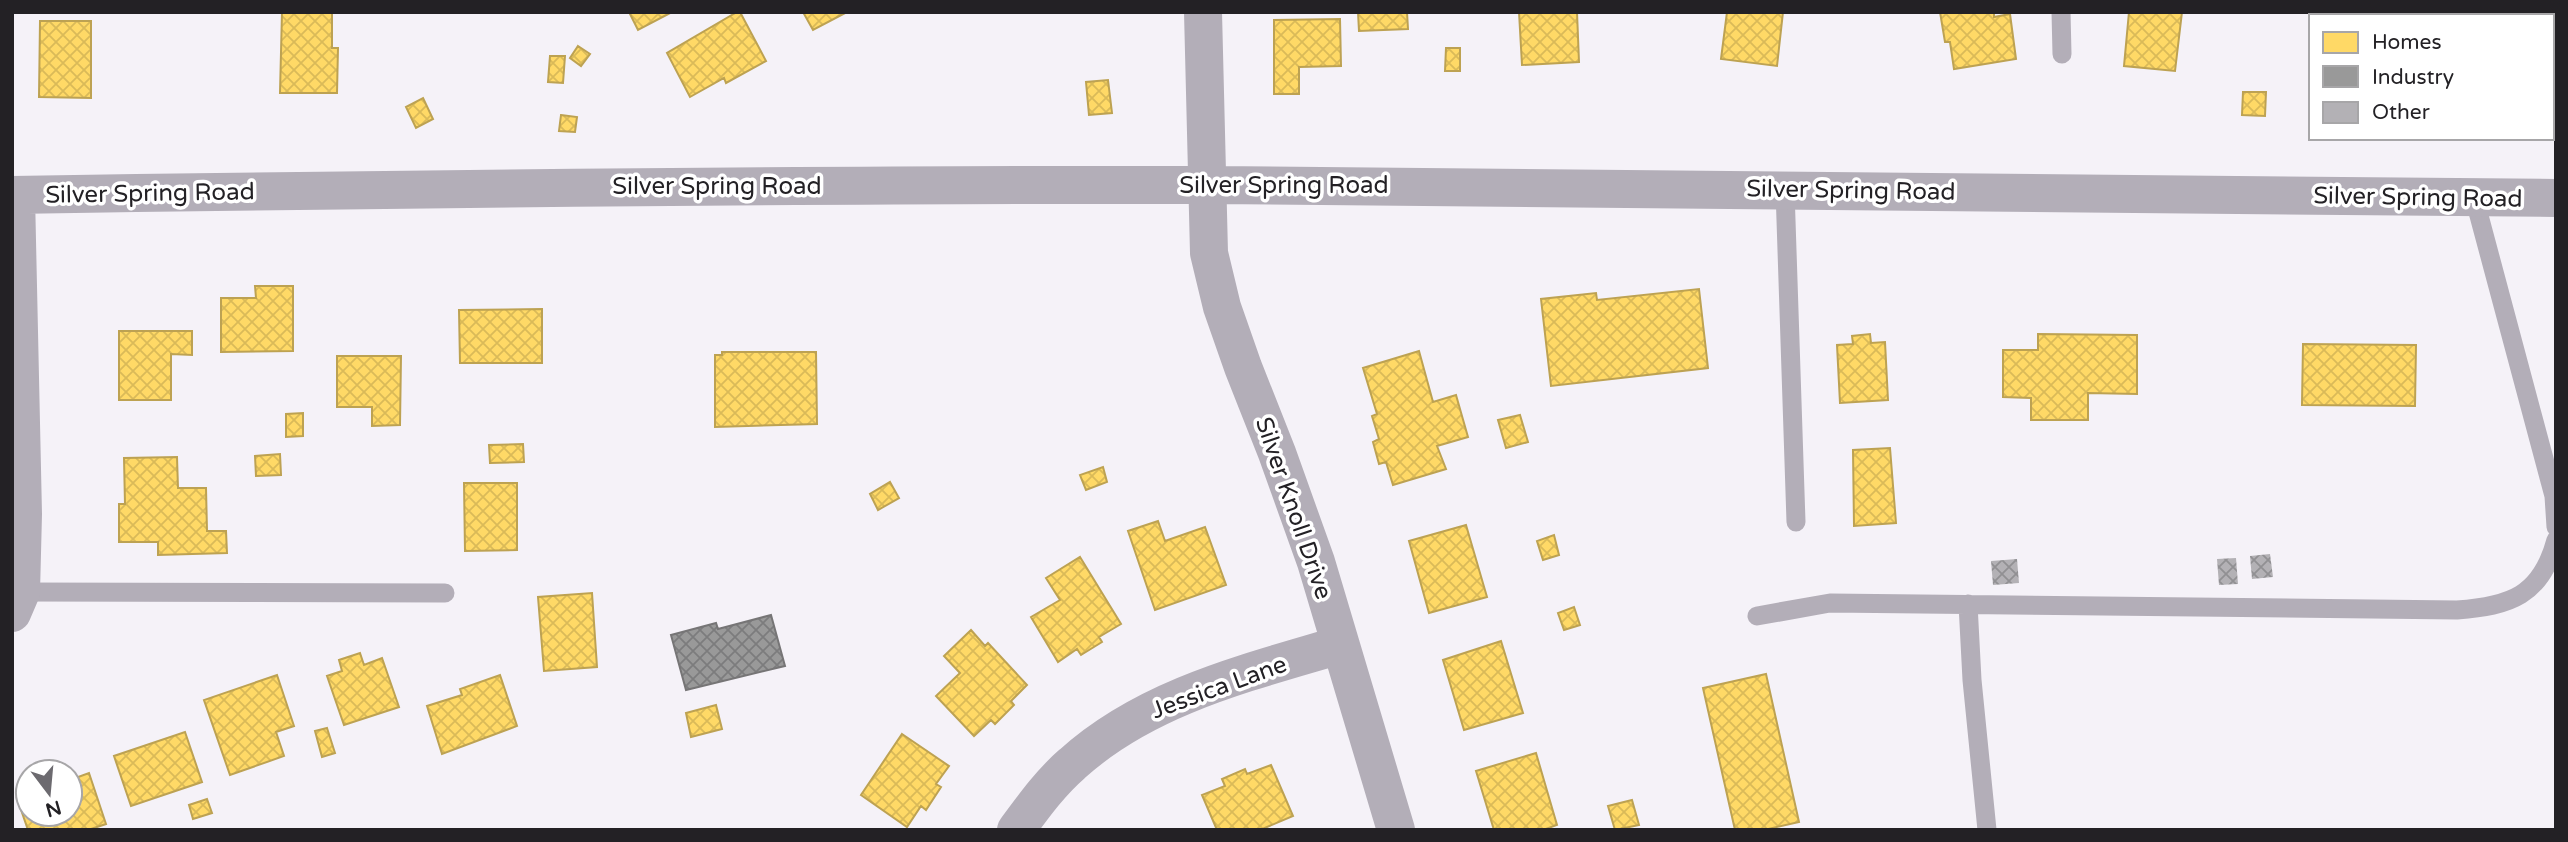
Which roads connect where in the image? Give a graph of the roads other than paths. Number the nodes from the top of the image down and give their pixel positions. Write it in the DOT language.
graph roads {
  1 [pos="1203,12"];
  2 [pos="2061,12"];
  3 [pos="2062,54"];
  4 [pos="1205,185"];
  5 [pos="1785,190"];
  6 [pos="14,195"];
  7 [pos="2474,197"];
  8 [pos="2556,198"];
  9 [pos="1796,522"];
  10 [pos="2556,527"];
  11 [pos="2556,540"];
  12 [pos="445,593"];
  13 [pos="17,602"];
  14 [pos="1968,604"];
  15 [pos="1757,615"];
  16 [pos="1340,645"];
  17 [pos="1016,830"];
  18 [pos="1395,830"];
  19 [pos="1987,830"];
  1 -- 4 [label="street, Silver Knoll Drive"];
  2 -- 3 [label="lane"];
  4 -- 5 [label="street, Silver Spring Road"];
  4 -- 6 [label="street, Silver Spring Road"];
  4 -- 16 [label="street, Silver Knoll Drive"];
  5 -- 7 [label="street, Silver Spring Road"];
  5 -- 9 [label="lane"];
  6 -- 13 [label="street"];
  7 -- 8 [label="street, Silver Spring Road"];
  7 -- 10 [label="lane"];
  11 -- 14 [label="lane"];
  12 -- 13 [label="lane"];
  14 -- 15 [label="lane"];
  14 -- 19 [label="lane"];
  16 -- 17 [label="street, Jessica Lane"];
  16 -- 18 [label="street, Silver Knoll Drive"];
}
